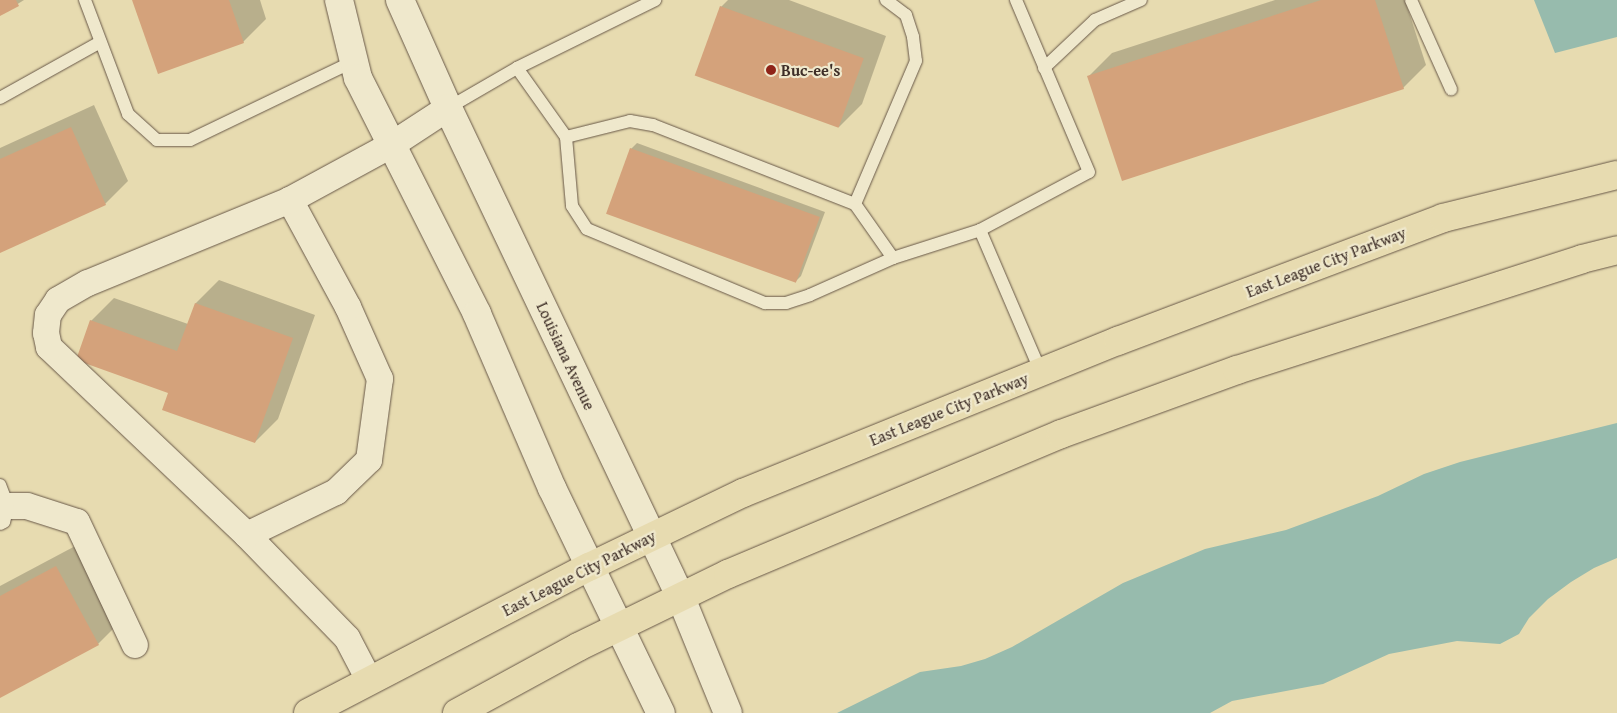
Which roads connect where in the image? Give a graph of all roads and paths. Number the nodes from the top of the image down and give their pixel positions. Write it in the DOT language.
graph roads {
  1 [pos="85,0"];
  2 [pos="339,0"];
  3 [pos="400,0"];
  4 [pos="655,0"];
  5 [pos="886,0"];
  6 [pos="1016,0"];
  7 [pos="1141,0"];
  8 [pos="1410,0"];
  9 [pos="100,42"];
  10 [pos="354,61"];
  11 [pos="517,68"];
  12 [pos="1044,68"];
  13 [pos="1451,89"];
  14 [pos="0,98"];
  15 [pos="448,108"];
  16 [pos="566,138"];
  17 [pos="393,144"];
  18 [pos="1617,174"];
  19 [pos="290,200"];
  20 [pos="855,204"];
  21 [pos="980,230"];
  22 [pos="1617,250"];
  23 [pos="894,258"];
  24 [pos="1041,372"];
  25 [pos="3,505"];
  26 [pos="247,535"];
  27 [pos="651,537"];
  28 [pos="589,567"];
  29 [pos="681,598"];
  30 [pos="619,628"];
  31 [pos="135,645"];
  32 [pos="369,680"];
  33 [pos="308,713"];
  34 [pos="457,713"];
  35 [pos="661,713"];
  36 [pos="728,713"];
  1 -- 9 [label="lane"];
  2 -- 10 [label="street"];
  3 -- 15 [label="street, Louisiana Avenue"];
  4 -- 11 [label="lane"];
  5 -- 20 [label="lane"];
  6 -- 12 [label="lane"];
  7 -- 12 [label="lane"];
  8 -- 13 [label="lane"];
  9 -- 10 [label="lane"];
  9 -- 14 [label="lane"];
  10 -- 17 [label="street"];
  11 -- 15 [label="lane"];
  11 -- 16 [label="lane"];
  12 -- 21 [label="lane"];
  15 -- 17 [label="street"];
  15 -- 27 [label="street, Louisiana Avenue"];
  16 -- 20 [label="lane"];
  16 -- 23 [label="lane"];
  17 -- 19 [label="street"];
  17 -- 28 [label="street"];
  18 -- 24 [label="main road, East League City Parkway"];
  19 -- 26 [label="street"];
  19 -- 26 [label="street"];
  20 -- 23 [label="lane"];
  21 -- 23 [label="lane"];
  21 -- 24 [label="lane"];
  22 -- 29 [label="main road"];
  24 -- 27 [label="main road, East League City Parkway"];
  25 -- 31 [label="street"];
  26 -- 32 [label="street"];
  27 -- 28 [label="main road, East League City Parkway"];
  27 -- 29 [label="street, Louisiana Avenue"];
  28 -- 30 [label="street"];
  28 -- 32 [label="main road, East League City Parkway"];
  29 -- 30 [label="main road"];
  29 -- 36 [label="street, Louisiana Avenue"];
  30 -- 34 [label="main road"];
  30 -- 35 [label="street"];
  32 -- 33 [label="main road, East League City Parkway"];
}
